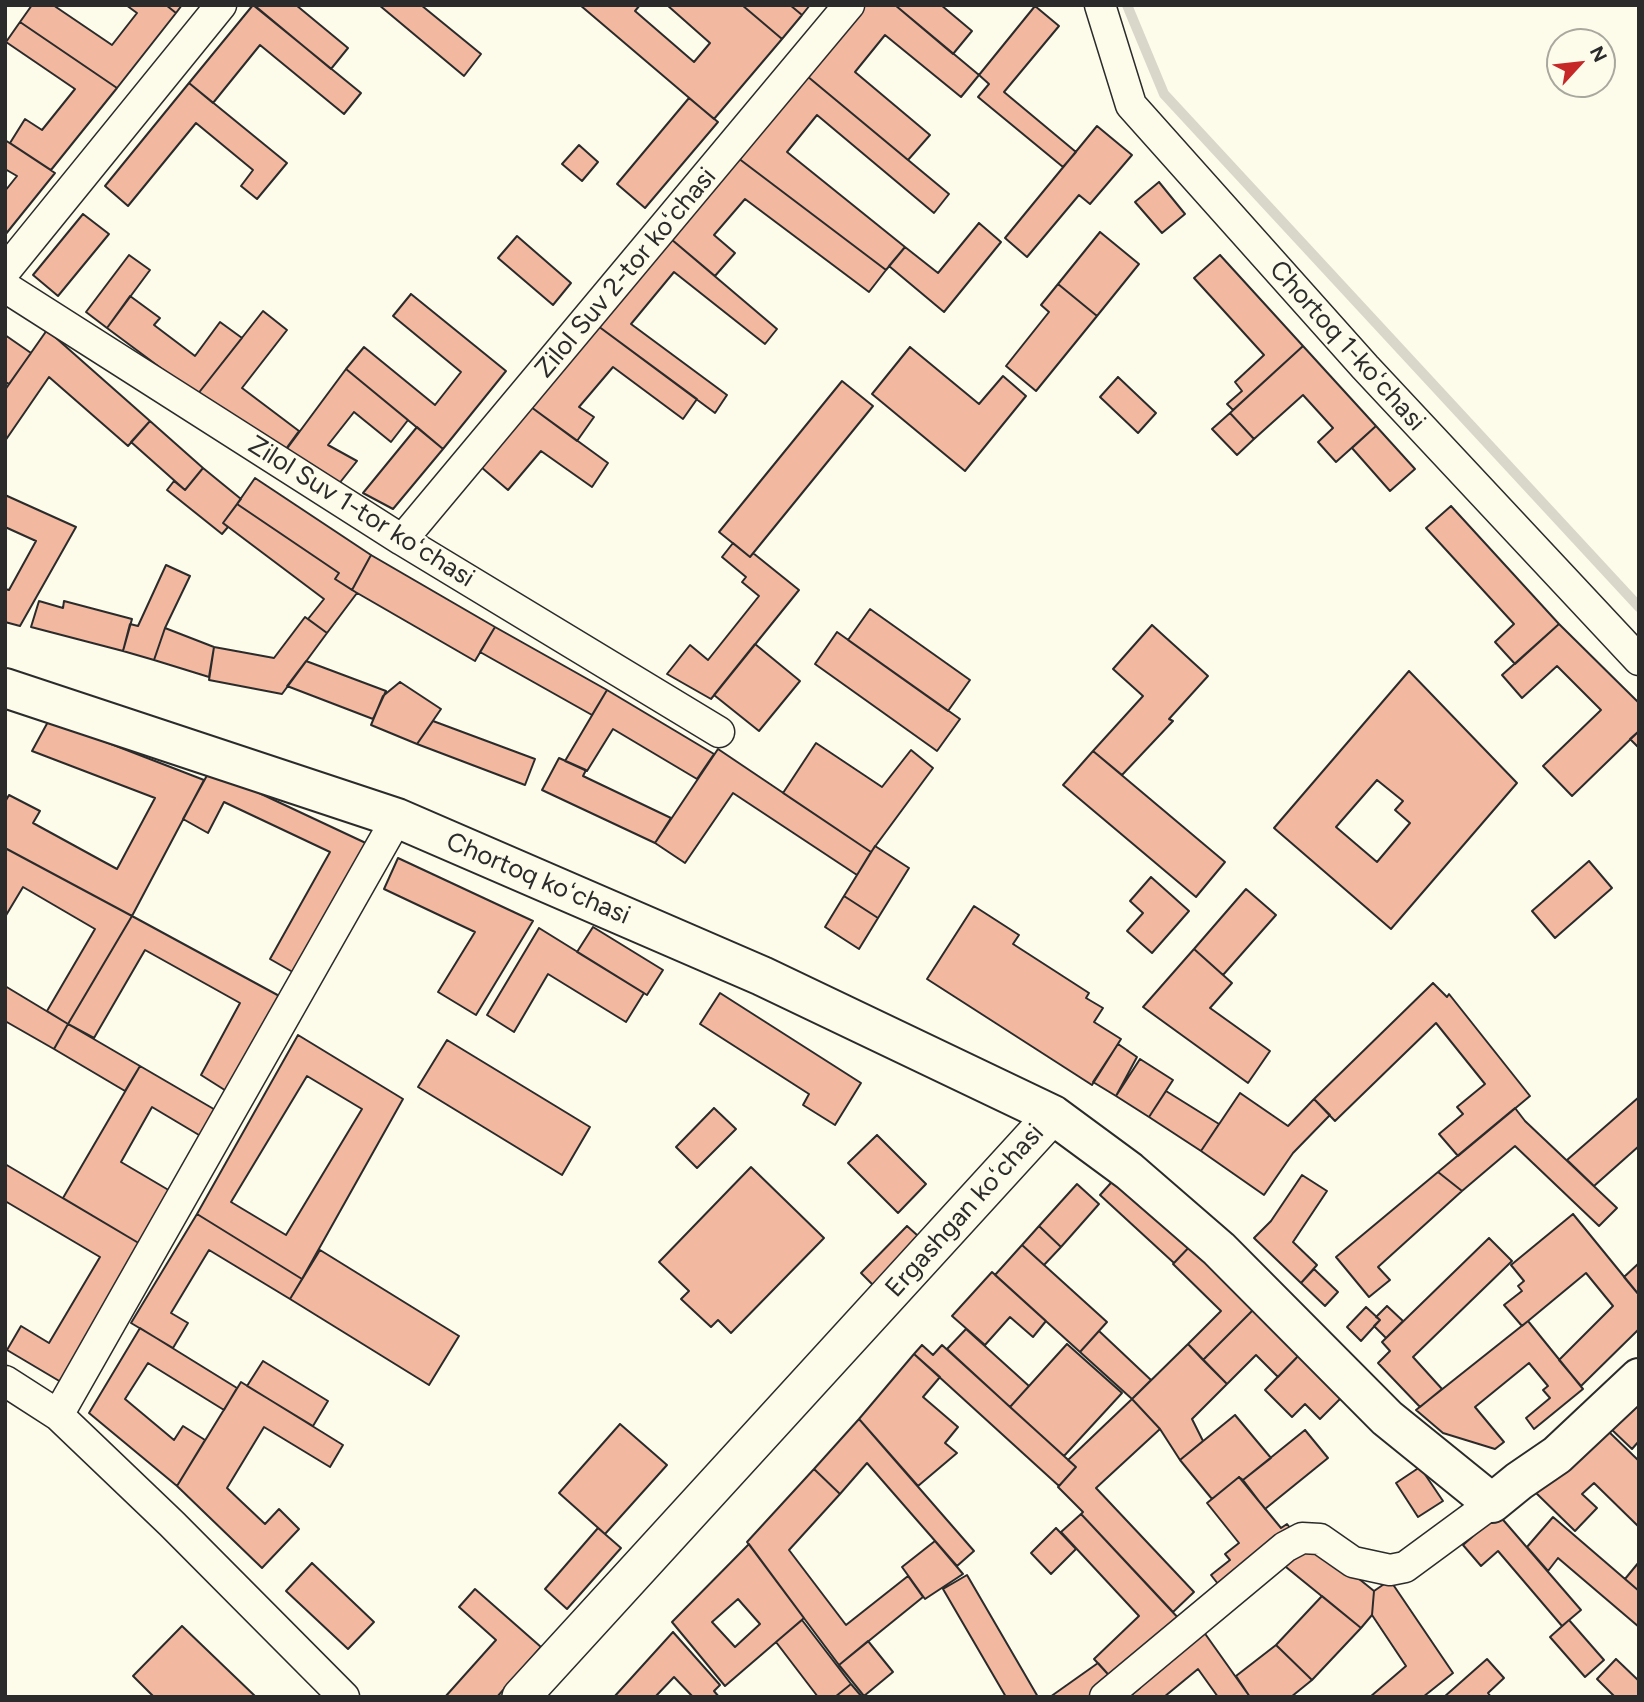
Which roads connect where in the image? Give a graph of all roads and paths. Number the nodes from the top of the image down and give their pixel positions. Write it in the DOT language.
graph roads {
  1 [pos="221,5"];
  2 [pos="849,5"];
  3 [pos="1100,5"];
  4 [pos="5,271"];
  5 [pos="5,287"];
  6 [pos="402,540"];
  7 [pos="1639,660"];
  8 [pos="8,696"];
  9 [pos="719,732"];
  10 [pos="397,818"];
  11 [pos="1053,1115"];
  12 [pos="1639,1378"];
  13 [pos="5,1381"];
  14 [pos="58,1415"];
  15 [pos="1492,1503"];
  16 [pos="344,1697"];
  17 [pos="521,1697"];
  18 [pos="1105,1697"];
  1 -- 4 [label="street"];
  2 -- 6 [label="street, Zilol Suv 2-tor koʻchasi"];
  3 -- 7 [label="street, Chortoq 1-koʻchasi"];
  5 -- 6 [label="street, Zilol Suv 1-tor koʻchasi"];
  6 -- 9 [label="street, Zilol Suv 1-tor koʻchasi"];
  8 -- 10 [label="main road, Chortoq koʻchasi"];
  10 -- 11 [label="main road, Chortoq koʻchasi"];
  10 -- 14 [label="street"];
  11 -- 15 [label="main road, Ergashgan koʻchasi"];
  11 -- 17 [label="street, Ergashgan koʻchasi"];
  12 -- 15 [label="main road"];
  13 -- 14 [label="street"];
  14 -- 16 [label="street"];
  15 -- 18 [label="street"];
}
